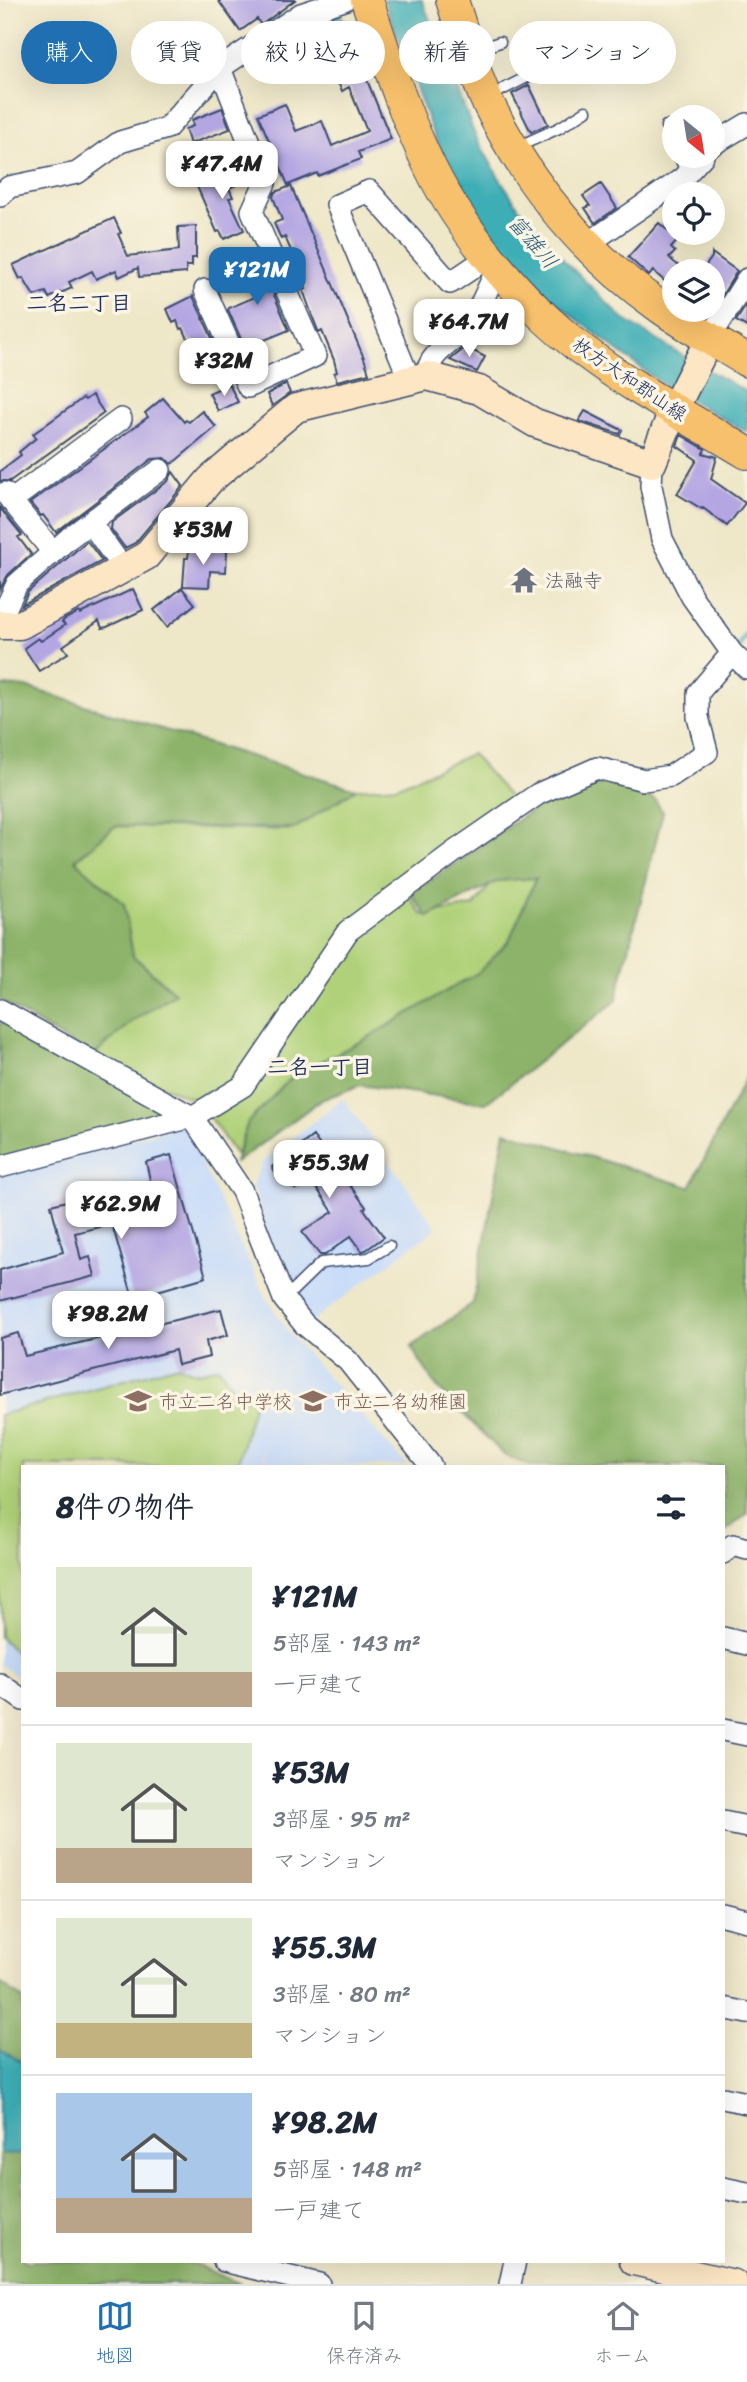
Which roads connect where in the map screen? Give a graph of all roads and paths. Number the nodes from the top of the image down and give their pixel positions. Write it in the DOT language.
graph roads {
  1 [pos="344,0"];
  2 [pos="367,0"];
  3 [pos="452,0"];
  4 [pos="459,21"];
  5 [pos="500,41"];
  6 [pos="495,43"];
  7 [pos="227,63"];
  8 [pos="205,84"];
  9 [pos="225,84"];
  10 [pos="481,84"];
  11 [pos="513,84"];
  12 [pos="486,98"];
  13 [pos="586,111"];
  14 [pos="744,131"];
  15 [pos="725,139"];
  16 [pos="512,149"];
  17 [pos="683,168"];
  18 [pos="0,196"];
  19 [pos="586,245"];
  20 [pos="494,261"];
  21 [pos="747,279"];
  22 [pos="205,290"];
  23 [pos="707,344"];
  24 [pos="747,360"];
  25 [pos="418,378"];
  26 [pos="676,406"];
  27 [pos="121,419"];
  28 [pos="747,453"];
  29 [pos="652,463"];
  30 [pos="160,470"];
  31 [pos="90,522"];
  32 [pos="53,552"];
  33 [pos="123,568"];
  34 [pos="1,625"];
  35 [pos="732,653"];
  36 [pos="747,668"];
  37 [pos="0,1010"];
  38 [pos="192,1117"];
  39 [pos="0,1167"];
  40 [pos="389,1246"];
  41 [pos="284,1299"];
  42 [pos="430,1465"];
  43 [pos="747,1549"];
  44 [pos="725,1551"];
  45 [pos="725,1638"];
  46 [pos="747,1644"];
  47 [pos="0,1684"];
  48 [pos="21,1699"];
  49 [pos="725,1730"];
  50 [pos="747,1735"];
  51 [pos="725,1822"];
  52 [pos="747,1827"];
  53 [pos="725,1916"];
  54 [pos="747,1921"];
  55 [pos="725,2008"];
  56 [pos="747,2013"];
  57 [pos="725,2098"];
  58 [pos="747,2103"];
  59 [pos="725,2188"];
  60 [pos="747,2193"];
  61 [pos="232,2263"];
  62 [pos="515,2263"];
  63 [pos="643,2263"];
  64 [pos="319,2284"];
  65 [pos="510,2284"];
  66 [pos="734,2284"];
  1 -- 7 [label="street"];
  2 -- 20 [label="main road, 枚方大和郡山線"];
  3 -- 4 [label="main road"];
  5 -- 6 [label="lane"];
  8 -- 18 [label="street"];
  9 -- 22 [label="street"];
  10 -- 12 [label="main road"];
  11 -- 12 [label="lane"];
  12 -- 16 [label="main road"];
  13 -- 16 [label="lane"];
  14 -- 15 [label="street"];
  16 -- 19 [label="main road"];
  17 -- 19 [label="street"];
  19 -- 23 [label="main road"];
  20 -- 25 [label="street"];
  20 -- 25 [label="street"];
  20 -- 26 [label="main road, 枚方大和郡山線"];
  21 -- 23 [label="street"];
  23 -- 24 [label="main road"];
  23 -- 26 [label="street"];
  25 -- 29 [label="street"];
  25 -- 33 [label="street"];
  26 -- 28 [label="main road, 枚方大和郡山線"];
  26 -- 29 [label="street"];
  27 -- 32 [label="street"];
  29 -- 35 [label="street"];
  30 -- 31 [label="street"];
  31 -- 32 [label="street"];
  31 -- 33 [label="street"];
  32 -- 34 [label="street"];
  33 -- 34 [label="street"];
  35 -- 36 [label="street"];
  35 -- 38 [label="street"];
  37 -- 38 [label="street"];
  38 -- 39 [label="street"];
  38 -- 41 [label="street"];
  40 -- 41 [label="lane"];
  41 -- 42 [label="street"];
  43 -- 44 [label="street"];
  45 -- 46 [label="street"];
  47 -- 48 [label="street"];
  49 -- 50 [label="street"];
  51 -- 52 [label="street"];
  53 -- 54 [label="street"];
  55 -- 56 [label="street"];
  57 -- 58 [label="street"];
  59 -- 60 [label="street"];
  61 -- 64 [label="street"];
  62 -- 65 [label="street"];
  63 -- 66 [label="street"];
}
